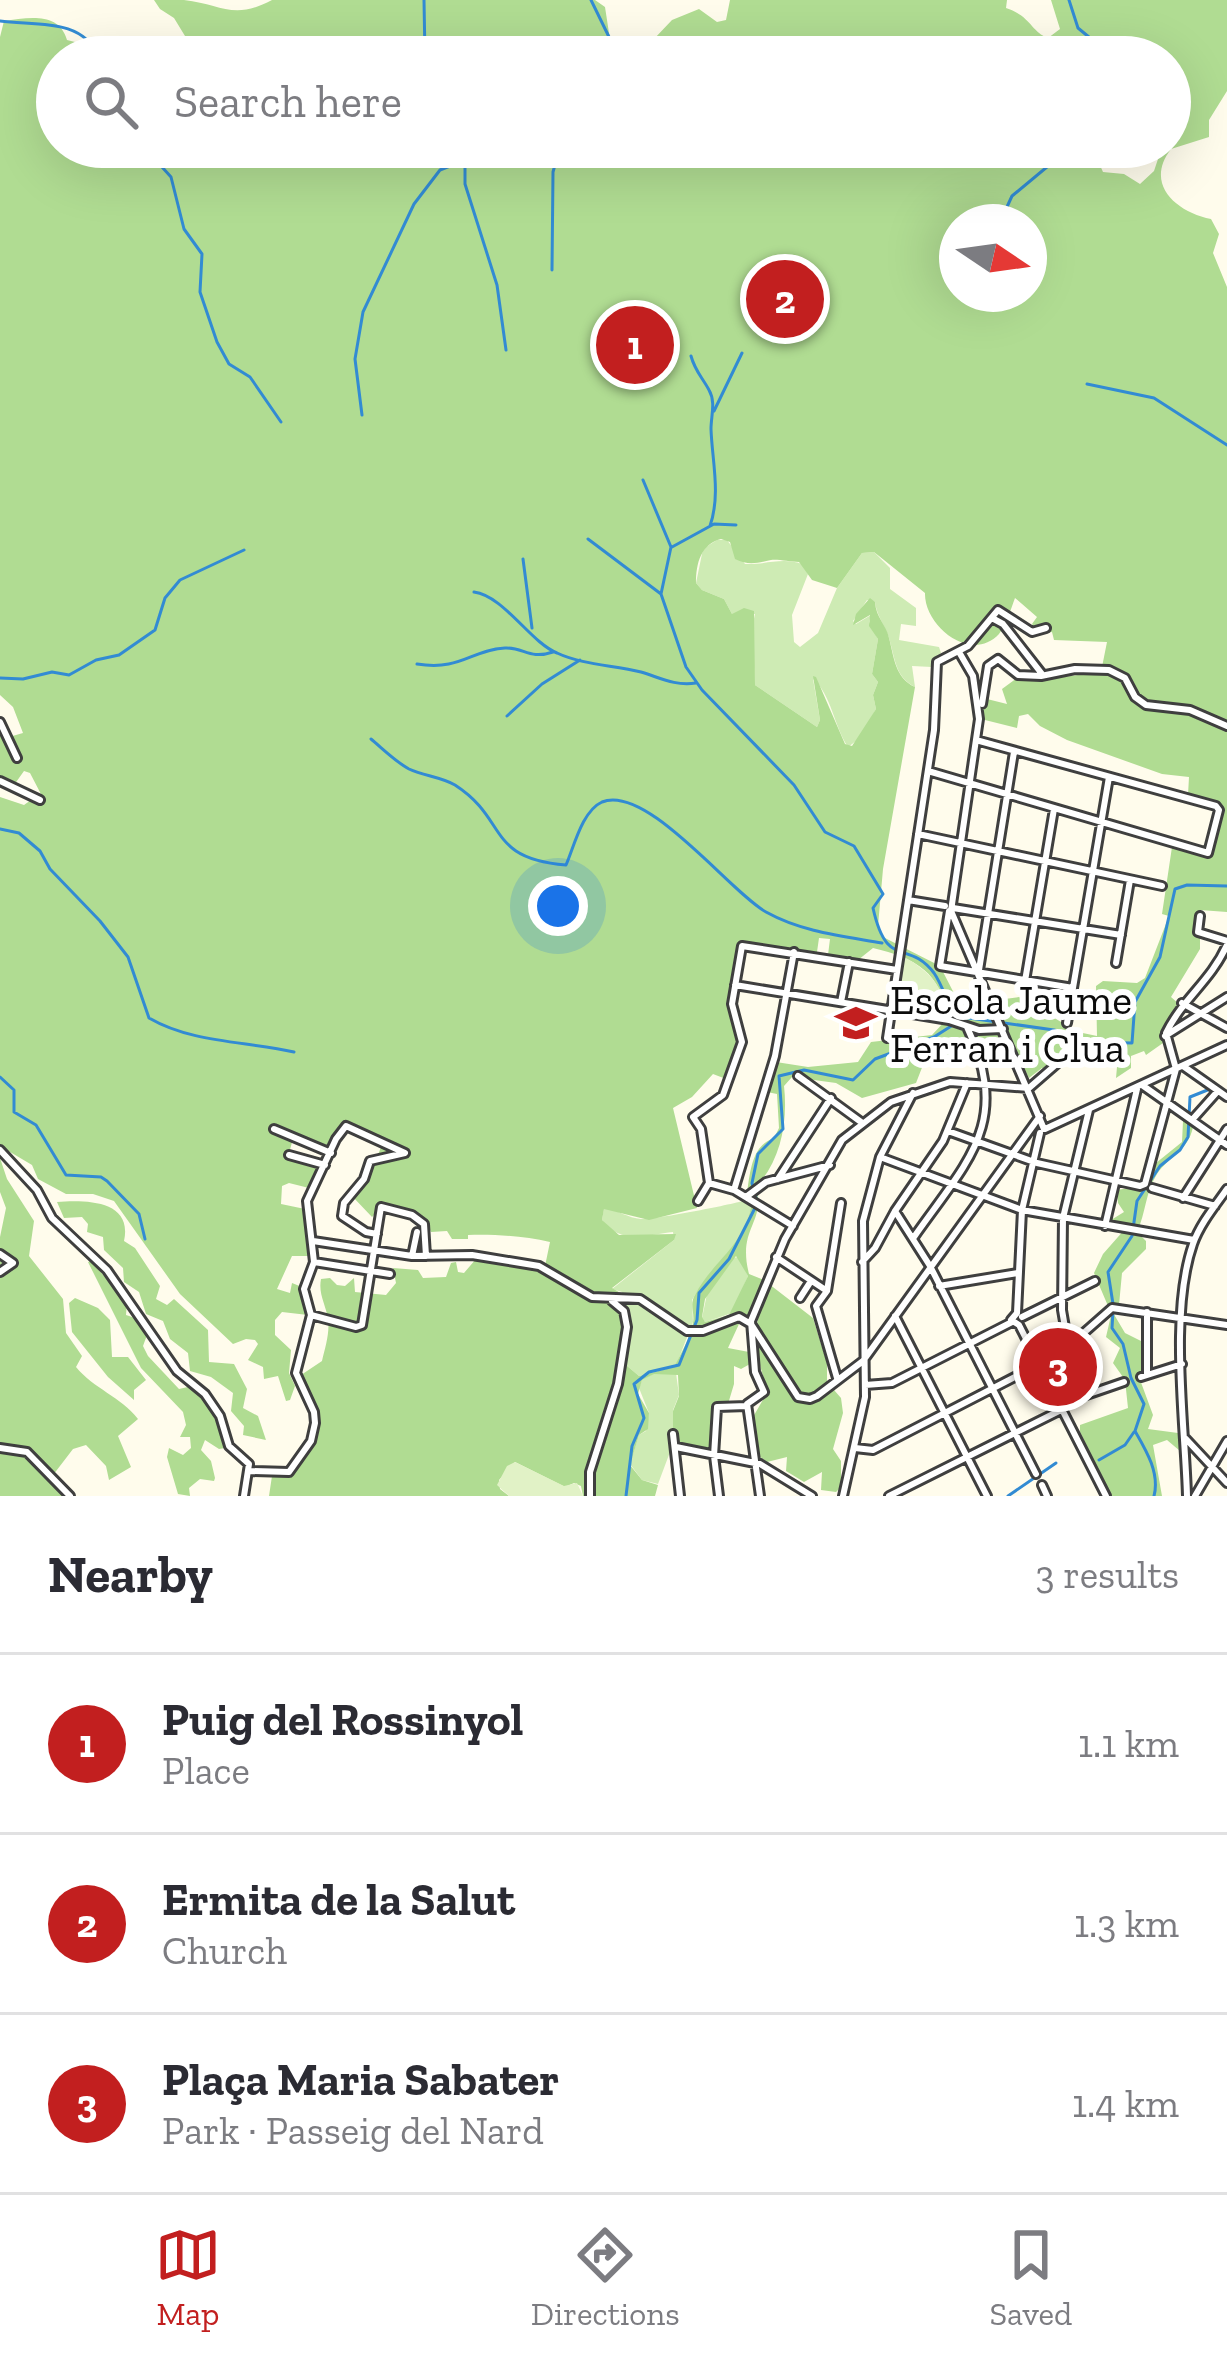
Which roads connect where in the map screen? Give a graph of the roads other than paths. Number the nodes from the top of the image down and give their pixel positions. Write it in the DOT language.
graph roads {
  1 [pos="989,620"];
  2 [pos="1046,628"];
  3 [pos="959,652"];
  4 [pos="1045,676"];
  5 [pos="979,719"];
  6 [pos="0,722"];
  7 [pos="1227,726"];
  8 [pos="976,740"];
  9 [pos="1015,751"];
  10 [pos="16,758"];
  11 [pos="928,771"];
  12 [pos="1109,777"];
  13 [pos="0,781"];
  14 [pos="969,784"];
  15 [pos="1007,795"];
  16 [pos="40,800"];
  17 [pos="1054,809"];
  18 [pos="1101,823"];
  19 [pos="918,834"];
  20 [pos="960,844"];
  21 [pos="998,851"];
  22 [pos="1045,861"];
  23 [pos="1092,872"];
  24 [pos="1130,880"];
  25 [pos="1162,886"];
  26 [pos="908,900"];
  27 [pos="950,908"];
  28 [pos="988,914"];
  29 [pos="1200,916"];
  30 [pos="1036,921"];
  31 [pos="1083,928"];
  32 [pos="1121,935"];
  33 [pos="1227,943"];
  34 [pos="794,952"];
  35 [pos="849,962"];
  36 [pos="1116,963"];
  37 [pos="897,970"];
  38 [pos="979,974"];
  39 [pos="1025,981"];
  40 [pos="735,985"];
  41 [pos="1072,988"];
  42 [pos="787,994"];
  43 [pos="1227,998"];
  44 [pos="841,1002"];
  45 [pos="1181,1003"];
  46 [pos="892,1010"];
  47 [pos="1202,1014"];
  48 [pos="1000,1023"];
  49 [pos="1067,1023"];
  50 [pos="967,1027"];
  51 [pos="1227,1028"];
  52 [pos="1165,1036"];
  53 [pos="887,1038"];
  54 [pos="1227,1046"];
  55 [pos="1075,1048"];
  56 [pos="1180,1068"];
  57 [pos="798,1076"];
  58 [pos="967,1083"];
  59 [pos="988,1084"];
  60 [pos="1140,1086"];
  61 [pos="1029,1088"];
  62 [pos="1218,1091"];
  63 [pos="913,1094"];
  64 [pos="1227,1097"];
  65 [pos="831,1098"];
  66 [pos="1168,1104"];
  67 [pos="1089,1110"];
  68 [pos="1192,1120"];
  69 [pos="861,1122"];
  70 [pos="1039,1125"];
  71 [pos="274,1129"];
  72 [pos="1227,1130"];
  73 [pos="948,1131"];
  74 [pos="980,1143"];
  75 [pos="1224,1143"];
  76 [pos="0,1150"];
  77 [pos="331,1153"];
  78 [pos="1010,1154"];
  79 [pos="289,1155"];
  80 [pos="880,1157"];
  81 [pos="1031,1161"];
  82 [pos="326,1165"];
  83 [pos="830,1165"];
  84 [pos="1077,1169"];
  85 [pos="922,1173"];
  86 [pos="778,1179"];
  87 [pos="1118,1180"];
  88 [pos="709,1183"];
  89 [pos="951,1184"];
  90 [pos="1149,1186"];
  91 [pos="1227,1189"];
  92 [pos="734,1190"];
  93 [pos="981,1194"];
  94 [pos="753,1197"];
  95 [pos="1183,1198"];
  96 [pos="698,1201"];
  97 [pos="841,1204"];
  98 [pos="1216,1204"];
  99 [pos="1227,1208"];
  100 [pos="1022,1210"];
  101 [pos="895,1211"];
  102 [pos="1063,1218"];
  103 [pos="793,1226"];
  104 [pos="1105,1226"];
  105 [pos="417,1232"];
  106 [pos="377,1234"];
  107 [pos="914,1237"];
  108 [pos="1194,1240"];
  109 [pos="312,1241"];
  110 [pos="374,1250"];
  111 [pos="0,1254"];
  112 [pos="412,1256"];
  113 [pos="426,1256"];
  114 [pos="776,1258"];
  115 [pos="314,1262"];
  116 [pos="862,1262"];
  117 [pos="930,1266"];
  118 [pos="371,1271"];
  119 [pos="0,1272"];
  120 [pos="1018,1273"];
  121 [pos="390,1274"];
  122 [pos="811,1280"];
  123 [pos="1095,1281"];
  124 [pos="938,1286"];
  125 [pos="827,1291"];
  126 [pos="1061,1296"];
  127 [pos="800,1298"];
  128 [pos="610,1299"];
  129 [pos="1147,1311"];
  130 [pos="311,1315"];
  131 [pos="895,1316"];
  132 [pos="1182,1318"];
  133 [pos="1017,1319"];
  134 [pos="751,1324"];
  135 [pos="1227,1325"];
  136 [pos="969,1343"];
  137 [pos="1069,1347"];
  138 [pos="863,1360"];
  139 [pos="1040,1364"];
  140 [pos="1182,1364"];
  141 [pos="922,1367"];
  142 [pos="838,1380"];
  143 [pos="1124,1382"];
  144 [pos="865,1385"];
  145 [pos="992,1388"];
  146 [pos="1077,1397"];
  147 [pos="747,1406"];
  148 [pos="1061,1406"];
  149 [pos="944,1413"];
  150 [pos="1015,1433"];
  151 [pos="674,1434"];
  152 [pos="1186,1439"];
  153 [pos="1227,1441"];
  154 [pos="676,1447"];
  155 [pos="0,1448"];
  156 [pos="855,1448"];
  157 [pos="714,1456"];
  158 [pos="968,1457"];
  159 [pos="755,1464"];
  160 [pos="1212,1466"];
  161 [pos="250,1471"];
  162 [pos="1036,1474"];
  163 [pos="1227,1483"];
  164 [pos="1042,1485"];
  165 [pos="70,1496"];
  166 [pos="244,1496"];
  167 [pos="590,1496"];
  168 [pos="680,1496"];
  169 [pos="719,1496"];
  170 [pos="760,1496"];
  171 [pos="812,1496"];
  172 [pos="843,1496"];
  173 [pos="889,1496"];
  174 [pos="987,1496"];
  175 [pos="1047,1496"];
  176 [pos="1106,1496"];
  177 [pos="1191,1496"];
  1 -- 2 [label="street"];
  1 -- 3 [label="street"];
  1 -- 4 [label="street"];
  3 -- 5 [label="street"];
  3 -- 11 [label="street"];
  4 -- 5 [label="street"];
  4 -- 7 [label="street"];
  5 -- 8 [label="street"];
  6 -- 10 [label="street"];
  8 -- 9 [label="street"];
  8 -- 14 [label="street"];
  9 -- 12 [label="street"];
  9 -- 15 [label="street"];
  11 -- 14 [label="street"];
  11 -- 19 [label="street"];
  12 -- 18 [label="street"];
  12 -- 18 [label="street"];
  13 -- 16 [label="street"];
  14 -- 15 [label="street"];
  14 -- 20 [label="street"];
  15 -- 17 [label="street"];
  15 -- 21 [label="street"];
  17 -- 18 [label="street"];
  17 -- 22 [label="street"];
  18 -- 23 [label="street"];
  19 -- 20 [label="street"];
  19 -- 26 [label="street"];
  20 -- 21 [label="street"];
  20 -- 27 [label="street"];
  21 -- 22 [label="street"];
  21 -- 28 [label="street"];
  22 -- 23 [label="street"];
  22 -- 30 [label="street"];
  23 -- 24 [label="street"];
  23 -- 31 [label="street"];
  24 -- 25 [label="street"];
  24 -- 32 [label="street"];
  26 -- 27 [label="street"];
  26 -- 37 [label="street"];
  27 -- 28 [label="street"];
  27 -- 38 [label="street"];
  27 -- 38 [label="street"];
  28 -- 30 [label="street"];
  28 -- 38 [label="street"];
  29 -- 33 [label="street"];
  30 -- 31 [label="street"];
  30 -- 39 [label="street"];
  31 -- 32 [label="street"];
  31 -- 41 [label="street"];
  32 -- 36 [label="street"];
  33 -- 45 [label="street"];
  34 -- 35 [label="street"];
  34 -- 40 [label="street"];
  34 -- 42 [label="street"];
  35 -- 37 [label="street"];
  35 -- 44 [label="street"];
  37 -- 46 [label="street"];
  38 -- 39 [label="street"];
  38 -- 48 [label="street"];
  39 -- 41 [label="street"];
  40 -- 42 [label="street"];
  40 -- 88 [label="street"];
  41 -- 49 [label="street"];
  42 -- 44 [label="street"];
  42 -- 92 [label="street"];
  43 -- 47 [label="street"];
  44 -- 46 [label="street"];
  45 -- 47 [label="street"];
  45 -- 52 [label="street"];
  46 -- 50 [label="street"];
  46 -- 53 [label="street"];
  47 -- 51 [label="street"];
  47 -- 52 [label="street"];
  48 -- 50 [label="street"];
  48 -- 61 [label="street"];
  50 -- 59 [label="street"];
  52 -- 56 [label="street"];
  54 -- 56 [label="street"];
  55 -- 61 [label="street"];
  56 -- 60 [label="street"];
  56 -- 62 [label="street"];
  56 -- 66 [label="street"];
  57 -- 65 [label="street"];
  58 -- 59 [label="street"];
  58 -- 63 [label="street"];
  58 -- 73 [label="street"];
  59 -- 61 [label="street"];
  59 -- 74 [label="street"];
  60 -- 66 [label="street"];
  60 -- 67 [label="street"];
  60 -- 87 [label="street"];
  61 -- 70 [label="street"];
  62 -- 64 [label="street"];
  62 -- 68 [label="street"];
  63 -- 69 [label="street"];
  63 -- 80 [label="street"];
  65 -- 69 [label="street"];
  65 -- 86 [label="street"];
  66 -- 68 [label="street"];
  66 -- 90 [label="street"];
  67 -- 70 [label="street"];
  67 -- 84 [label="street"];
  68 -- 75 [label="street"];
  69 -- 83 [label="street"];
  70 -- 78 [label="street"];
  70 -- 81 [label="street"];
  71 -- 77 [label="street"];
  72 -- 75 [label="street"];
  73 -- 74 [label="street"];
  73 -- 85 [label="street"];
  74 -- 78 [label="street"];
  74 -- 89 [label="street"];
  75 -- 95 [label="street"];
  76 -- 161 [label="street"];
  77 -- 82 [label="street"];
  77 -- 106 [label="street"];
  78 -- 81 [label="street"];
  78 -- 93 [label="street"];
  79 -- 82 [label="street"];
  80 -- 85 [label="street"];
  80 -- 116 [label="street"];
  81 -- 84 [label="street"];
  81 -- 100 [label="street"];
  82 -- 109 [label="street"];
  83 -- 86 [label="street"];
  83 -- 103 [label="street"];
  84 -- 87 [label="street"];
  84 -- 102 [label="street"];
  85 -- 89 [label="street"];
  85 -- 101 [label="street"];
  86 -- 94 [label="street"];
  87 -- 90 [label="street"];
  87 -- 104 [label="street"];
  88 -- 92 [label="street"];
  88 -- 96 [label="street"];
  89 -- 93 [label="street"];
  89 -- 107 [label="street"];
  90 -- 95 [label="street"];
  91 -- 98 [label="street"];
  92 -- 94 [label="street"];
  93 -- 100 [label="street"];
  93 -- 117 [label="street"];
  94 -- 103 [label="street"];
  95 -- 98 [label="street"];
  97 -- 125 [label="street"];
  98 -- 99 [label="street"];
  98 -- 108 [label="street"];
  100 -- 102 [label="street"];
  100 -- 120 [label="street"];
  101 -- 107 [label="street"];
  101 -- 116 [label="street"];
  102 -- 104 [label="street"];
  102 -- 126 [label="street"];
  103 -- 114 [label="street"];
  104 -- 108 [label="street"];
  105 -- 112 [label="street"];
  106 -- 110 [label="street"];
  106 -- 113 [label="street"];
  107 -- 117 [label="street"];
  108 -- 132 [label="street"];
  109 -- 110 [label="street"];
  109 -- 115 [label="street"];
  110 -- 112 [label="street"];
  110 -- 118 [label="street"];
  111 -- 119 [label="street"];
  112 -- 113 [label="street"];
  113 -- 128 [label="street"];
  114 -- 122 [label="street"];
  114 -- 134 [label="street"];
  115 -- 118 [label="street"];
  115 -- 130 [label="street"];
  116 -- 138 [label="street"];
  117 -- 124 [label="street"];
  117 -- 131 [label="street"];
  118 -- 121 [label="street"];
  118 -- 130 [label="street"];
  120 -- 124 [label="street"];
  120 -- 133 [label="street"];
  122 -- 125 [label="street"];
  122 -- 127 [label="street"];
  123 -- 126 [label="street"];
  124 -- 136 [label="street"];
  125 -- 142 [label="street"];
  126 -- 133 [label="street"];
  126 -- 137 [label="street"];
  128 -- 134 [label="street"];
  128 -- 167 [label="street"];
  129 -- 132 [label="street"];
  129 -- 137 [label="street"];
  129 -- 140 [label="street"];
  130 -- 161 [label="street"];
  131 -- 138 [label="street"];
  131 -- 141 [label="street"];
  132 -- 135 [label="street"];
  132 -- 140 [label="street"];
  133 -- 136 [label="street"];
  133 -- 139 [label="street"];
  134 -- 142 [label="street"];
  134 -- 147 [label="street"];
  136 -- 141 [label="street"];
  136 -- 145 [label="street"];
  137 -- 139 [label="street"];
  137 -- 146 [label="street"];
  138 -- 142 [label="street"];
  138 -- 144 [label="street"];
  139 -- 145 [label="street"];
  139 -- 148 [label="street"];
  140 -- 152 [label="street"];
  141 -- 144 [label="street"];
  141 -- 149 [label="street"];
  143 -- 146 [label="street"];
  144 -- 156 [label="street"];
  145 -- 149 [label="street"];
  145 -- 150 [label="street"];
  146 -- 148 [label="street"];
  147 -- 157 [label="street"];
  147 -- 159 [label="street"];
  148 -- 150 [label="street"];
  148 -- 176 [label="street"];
  149 -- 156 [label="street"];
  149 -- 158 [label="street"];
  150 -- 158 [label="street"];
  150 -- 162 [label="street"];
  151 -- 154 [label="street"];
  152 -- 160 [label="street"];
  152 -- 177 [label="street"];
  153 -- 160 [label="street"];
  154 -- 157 [label="street"];
  154 -- 168 [label="street"];
  155 -- 165 [label="street"];
  156 -- 172 [label="street"];
  157 -- 159 [label="street"];
  157 -- 169 [label="street"];
  158 -- 173 [label="street"];
  158 -- 174 [label="street"];
  159 -- 170 [label="street"];
  159 -- 171 [label="street"];
  160 -- 163 [label="street"];
  160 -- 177 [label="street"];
  161 -- 166 [label="street"];
  164 -- 175 [label="street"];
}
